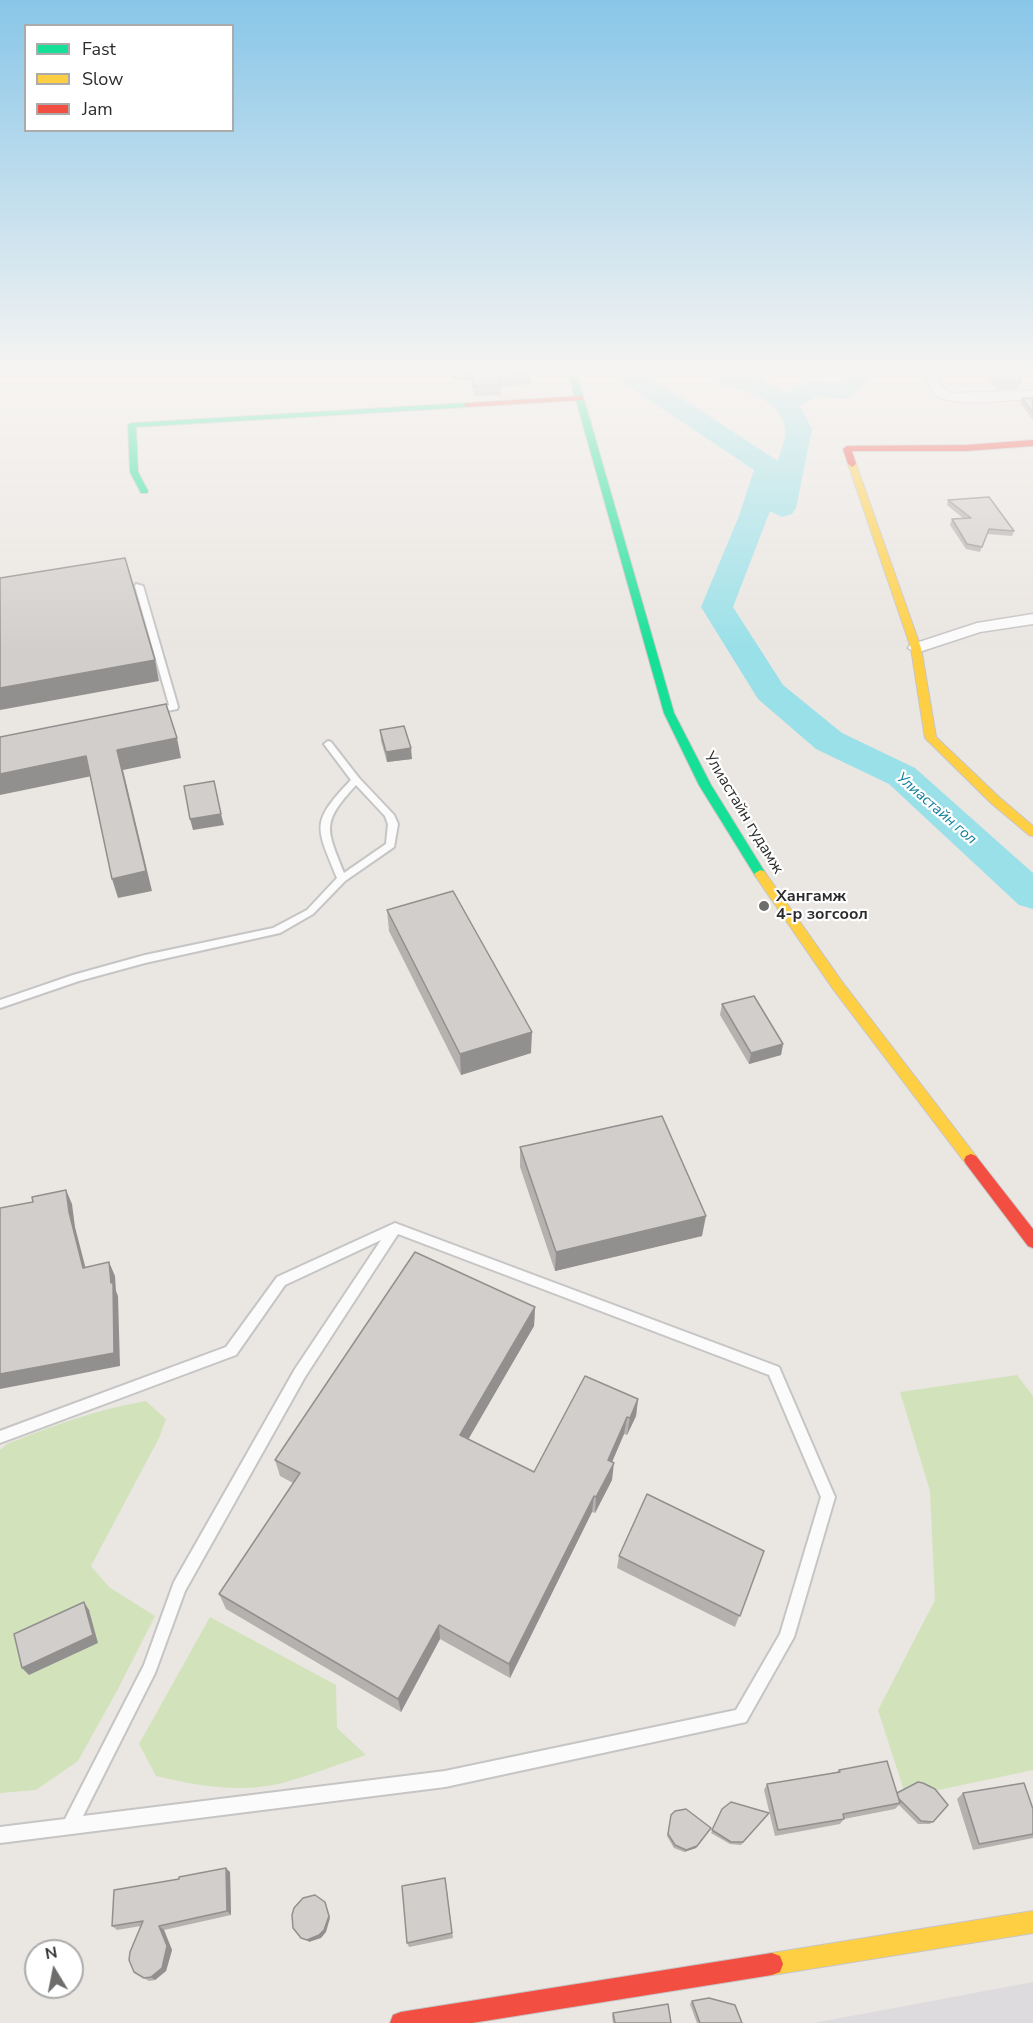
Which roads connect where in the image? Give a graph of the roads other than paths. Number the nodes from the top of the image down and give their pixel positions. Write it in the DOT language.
graph roads {
  1 [pos="134,462"];
  2 [pos="598,462"];
  3 [pos="852,462"];
  4 [pos="144,491"];
  5 [pos="139,586"];
  6 [pos="1033,619"];
  7 [pos="916,648"];
  8 [pos="139,714"];
  9 [pos="328,744"];
  10 [pos="356,780"];
  11 [pos="1033,832"];
  12 [pos="342,879"];
  13 [pos="0,1004"];
  14 [pos="395,1228"];
  15 [pos="1033,1241"];
  16 [pos="0,1437"];
  17 [pos="69,1827"];
  18 [pos="0,1835"];
  19 [pos="1033,1922"];
  20 [pos="401,2023"];
  1 -- 4 [label="street"];
  2 -- 15 [label="street, Улиастайн гудамж"];
  3 -- 7 [label="street"];
  5 -- 8 [label="lane"];
  6 -- 7 [label="street"];
  7 -- 11 [label="street"];
  9 -- 10 [label="lane"];
  10 -- 12 [label="lane"];
  10 -- 12 [label="lane"];
  12 -- 13 [label="lane"];
  14 -- 16 [label="lane"];
  14 -- 17 [label="lane"];
  14 -- 17 [label="lane"];
  17 -- 18 [label="lane"];
  19 -- 20 [label="street"];
}
